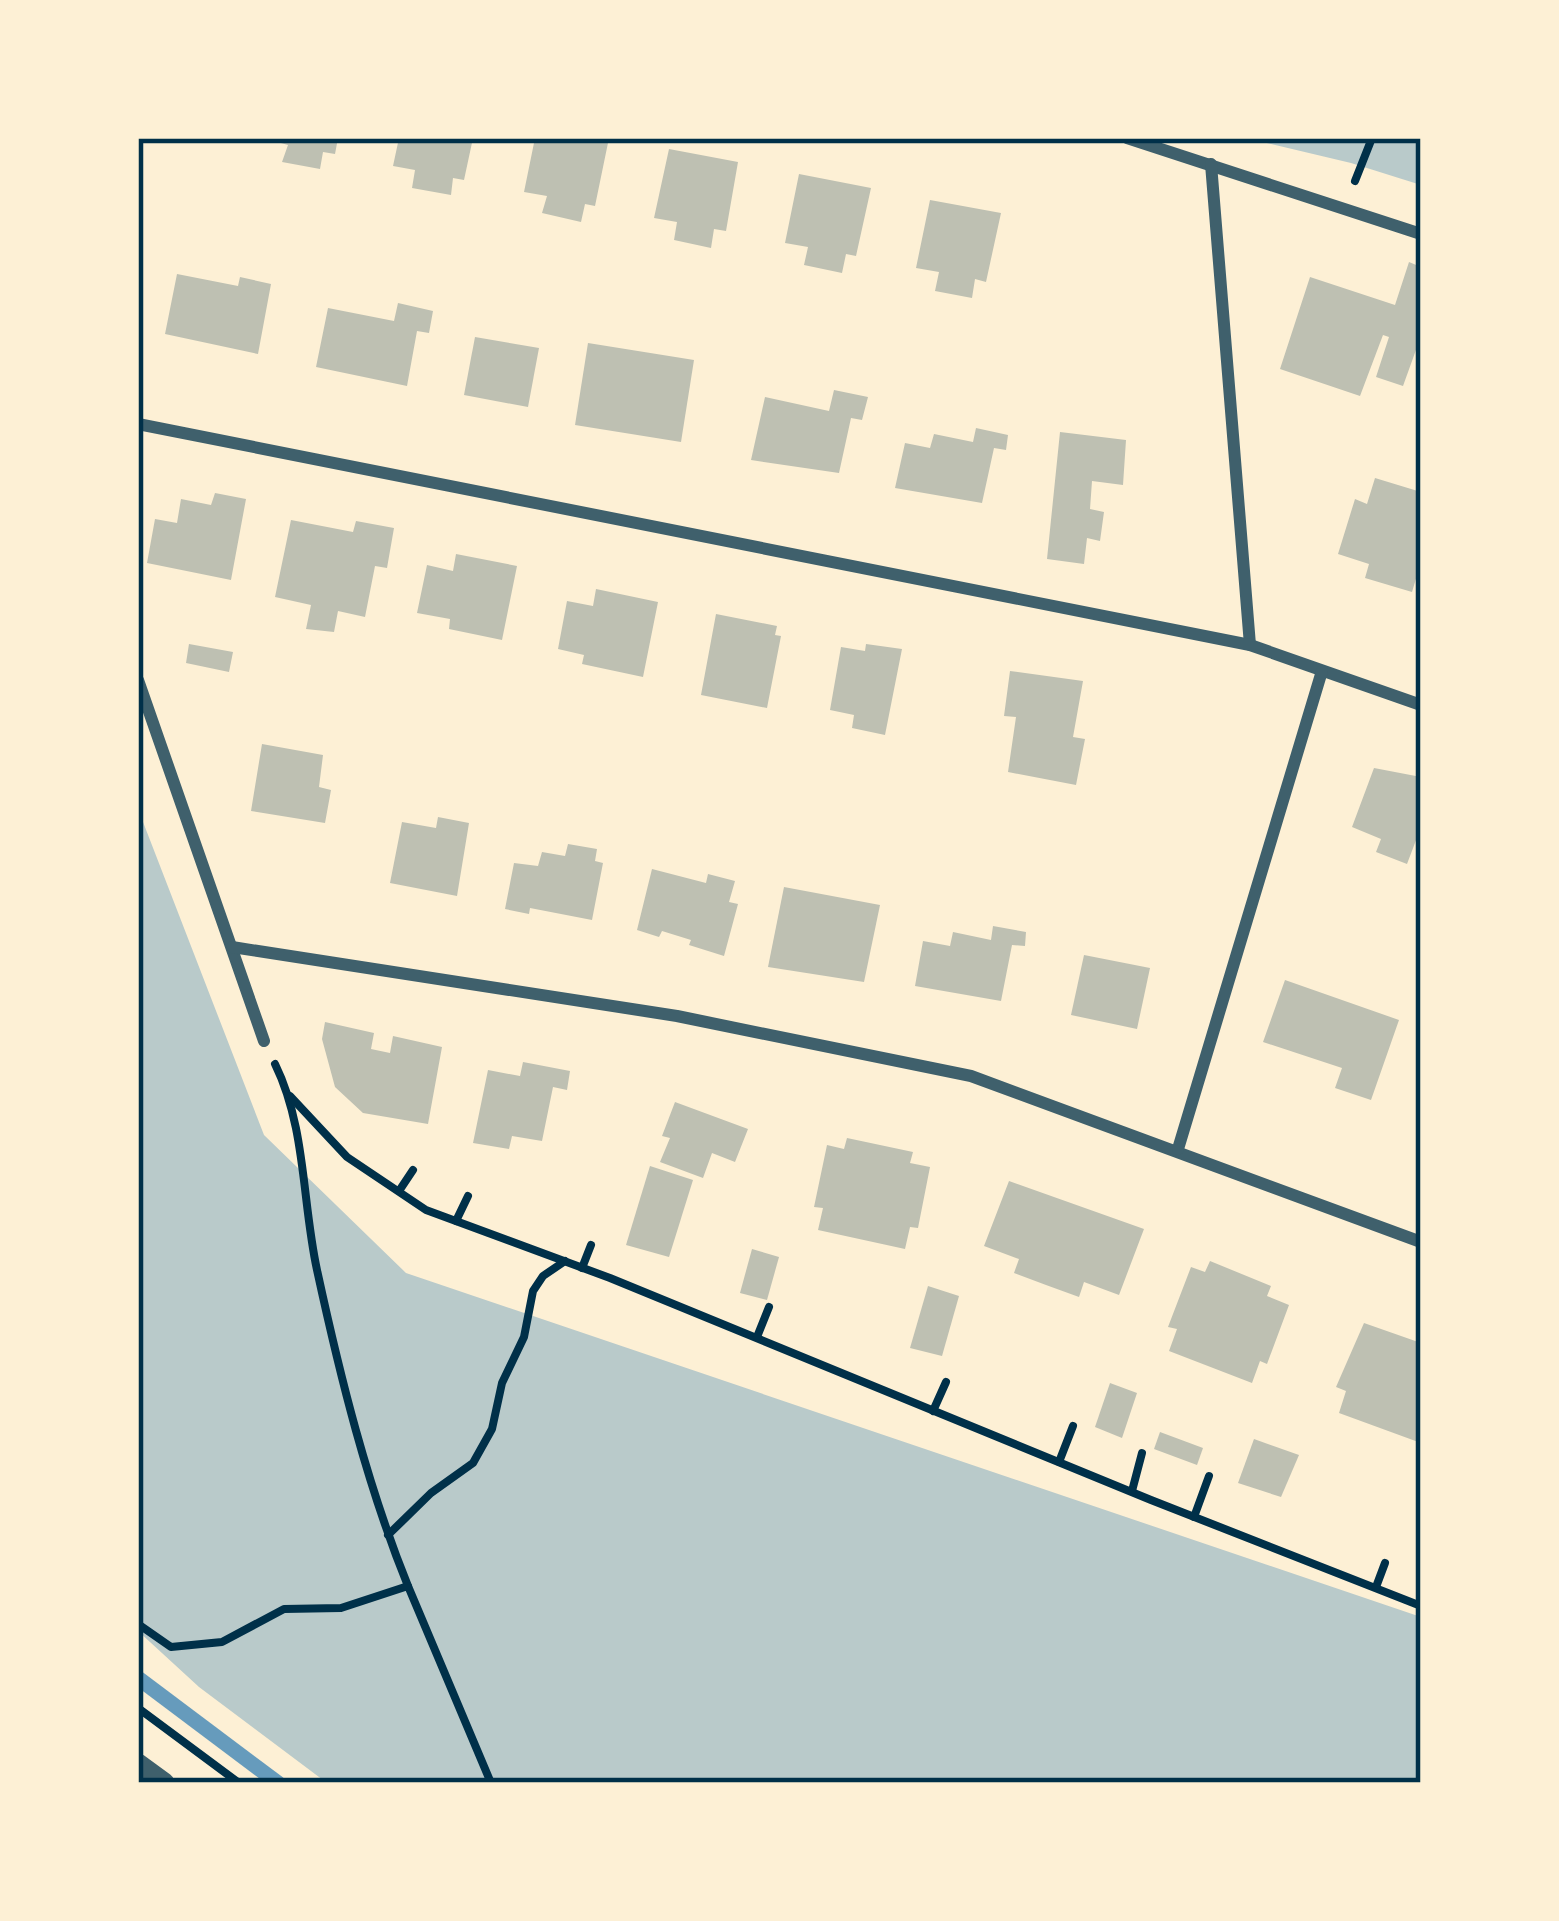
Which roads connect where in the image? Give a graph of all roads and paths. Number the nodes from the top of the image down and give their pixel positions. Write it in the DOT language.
graph roads {
  1 [pos="1126,138"];
  2 [pos="1372,138"];
  3 [pos="1211,164"];
  4 [pos="1344,208"];
  5 [pos="1421,233"];
  6 [pos="138,424"];
  7 [pos="1250,646"];
  8 [pos="1322,671"];
  9 [pos="138,680"];
  10 [pos="1421,705"];
  11 [pos="232,947"];
  12 [pos="264,1041"];
  13 [pos="290,1096"];
  14 [pos="1178,1149"];
  15 [pos="413,1170"];
  16 [pos="399,1191"];
  17 [pos="468,1196"];
  18 [pos="456,1221"];
  19 [pos="1421,1242"];
  20 [pos="591,1245"];
  21 [pos="565,1261"];
  22 [pos="582,1268"];
  23 [pos="769,1307"];
  24 [pos="757,1337"];
  25 [pos="946,1382"];
  26 [pos="933,1411"];
  27 [pos="1073,1426"];
  28 [pos="1142,1453"];
  29 [pos="1059,1462"];
  30 [pos="1209,1476"];
  31 [pos="1132,1491"];
  32 [pos="1194,1517"];
  33 [pos="387,1535"];
  34 [pos="1385,1563"];
  35 [pos="408,1586"];
  36 [pos="1376,1588"];
  37 [pos="1420,1601"];
  38 [pos="138,1624"];
  39 [pos="138,1708"];
  40 [pos="138,1764"];
  41 [pos="491,1782"];
  42 [pos="164,1783"];
  43 [pos="239,1783"];
  1 -- 3 [label="street"];
  2 -- 4 [label="path"];
  3 -- 4 [label="street"];
  3 -- 7 [label="street"];
  4 -- 5 [label="street"];
  6 -- 7 [label="street"];
  7 -- 8 [label="street"];
  8 -- 10 [label="street"];
  8 -- 14 [label="street"];
  9 -- 11 [label="street"];
  11 -- 12 [label="street"];
  11 -- 14 [label="street"];
  12 -- 13 [label="path"];
  13 -- 16 [label="path"];
  13 -- 33 [label="path"];
  14 -- 19 [label="street"];
  15 -- 16 [label="path"];
  16 -- 18 [label="path"];
  17 -- 18 [label="path"];
  18 -- 21 [label="path"];
  20 -- 22 [label="path"];
  21 -- 22 [label="path"];
  21 -- 33 [label="path"];
  22 -- 24 [label="path"];
  23 -- 24 [label="path"];
  24 -- 26 [label="path"];
  25 -- 26 [label="path"];
  26 -- 29 [label="path"];
  27 -- 29 [label="path"];
  28 -- 31 [label="path"];
  29 -- 31 [label="path"];
  30 -- 32 [label="path"];
  31 -- 32 [label="path"];
  32 -- 36 [label="path"];
  33 -- 35 [label="path"];
  34 -- 36 [label="path"];
  35 -- 38 [label="path"];
  35 -- 41 [label="path"];
  36 -- 37 [label="path"];
  39 -- 43 [label="path"];
  40 -- 42 [label="street"];
}
